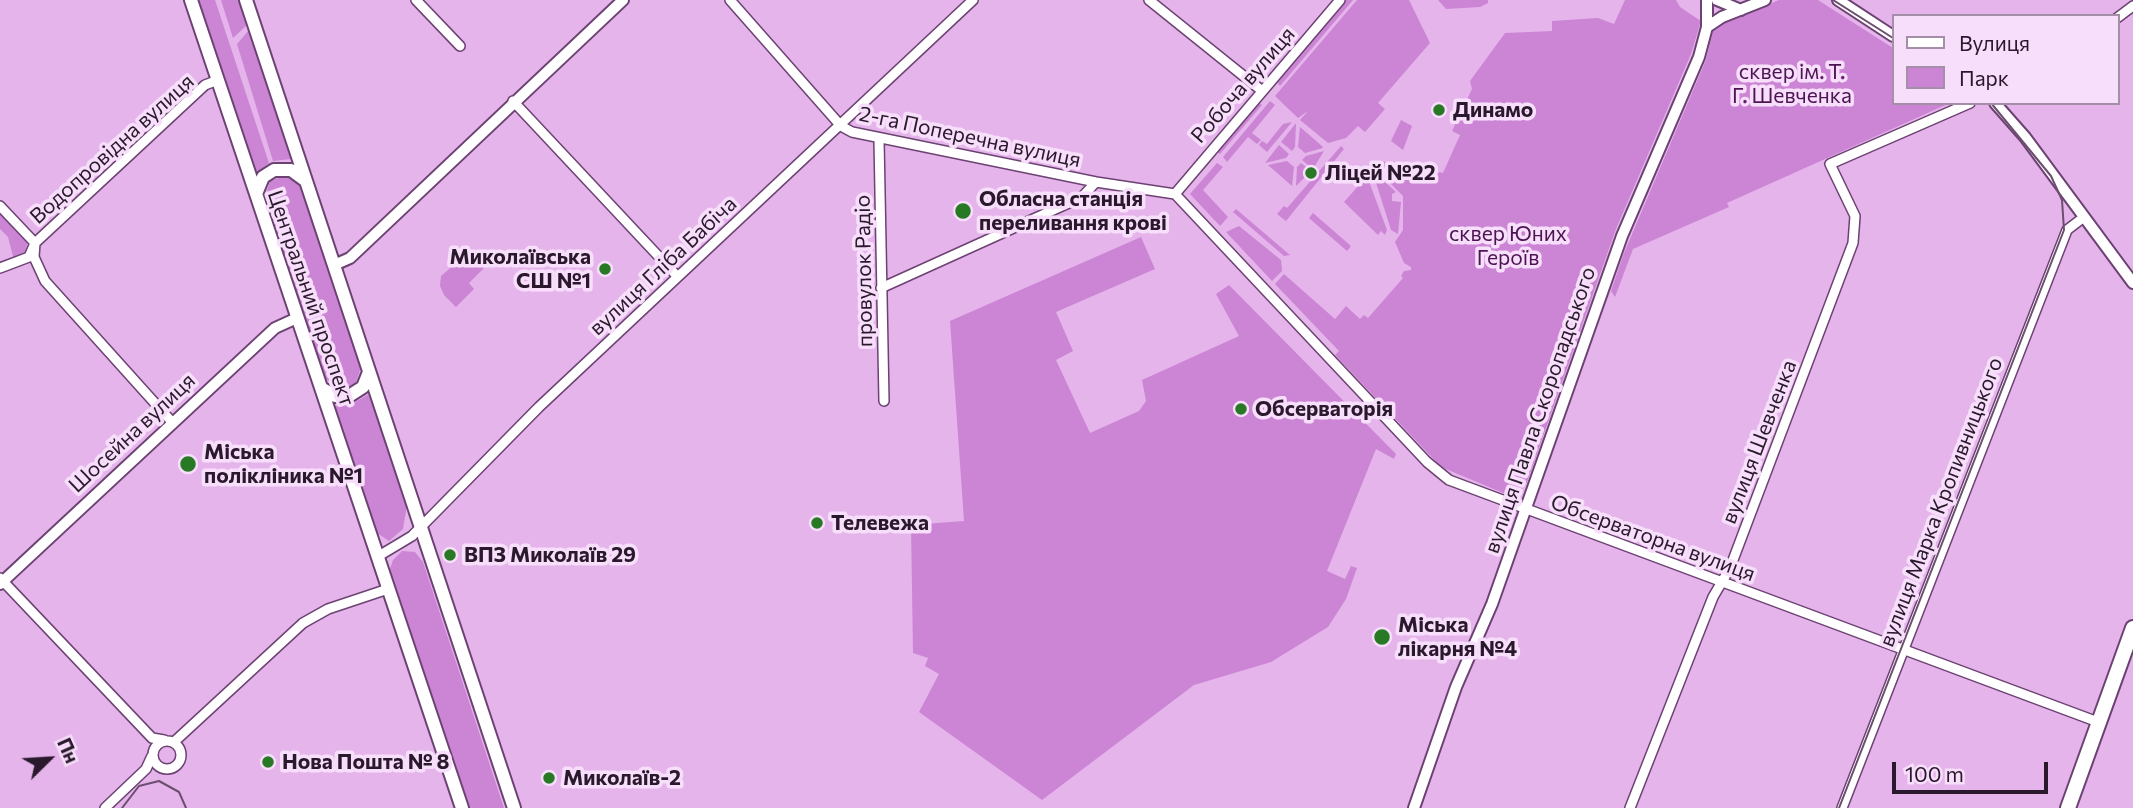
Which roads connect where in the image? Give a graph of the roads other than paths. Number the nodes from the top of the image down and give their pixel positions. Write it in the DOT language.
graph roads {
  1 [pos="191,0"];
  2 [pos="246,0"];
  3 [pos="416,0"];
  4 [pos="623,0"];
  5 [pos="730,0"];
  6 [pos="973,0"];
  7 [pos="1340,0"];
  8 [pos="1707,0"];
  9 [pos="1717,0"];
  10 [pos="1765,0"];
  11 [pos="1838,0"];
  12 [pos="1153,1"];
  13 [pos="1741,10"];
  14 [pos="1707,27"];
  15 [pos="1892,35"];
  16 [pos="460,46"];
  17 [pos="218,80"];
  18 [pos="1261,90"];
  19 [pos="513,101"];
  20 [pos="1965,105"];
  21 [pos="1997,105"];
  22 [pos="841,126"];
  23 [pos="879,139"];
  24 [pos="306,181"];
  25 [pos="1096,182"];
  26 [pos="256,194"];
  27 [pos="1175,194"];
  28 [pos="0,206"];
  29 [pos="2084,217"];
  30 [pos="35,243"];
  31 [pos="334,265"];
  32 [pos="0,268"];
  33 [pos="677,276"];
  34 [pos="2133,283"];
  35 [pos="881,288"];
  36 [pos="297,318"];
  37 [pos="369,372"];
  38 [pos="321,388"];
  39 [pos="884,401"];
  40 [pos="171,421"];
  41 [pos="1525,510"];
  42 [pos="421,526"];
  43 [pos="377,557"];
  44 [pos="1,581"];
  45 [pos="1723,583"];
  46 [pos="388,589"];
  47 [pos="2133,628"];
  48 [pos="1903,650"];
  49 [pos="2098,722"];
  50 [pos="152,738"];
  51 [pos="169,741"];
  52 [pos="153,753"];
  53 [pos="160,768"];
  54 [pos="146,769"];
  55 [pos="105,808"];
  56 [pos="462,808"];
  57 [pos="514,808"];
  58 [pos="1415,808"];
  59 [pos="1630,808"];
  60 [pos="1842,808"];
  61 [pos="2068,808"];
  1 -- 17 [label="main road, Центральний проспект"];
  2 -- 24 [label="main road, Центральний проспект"];
  3 -- 16 [label="street"];
  4 -- 19 [label="street"];
  5 -- 22 [label="street, 2-га Поперечна вулиця"];
  6 -- 22 [label="street, вулиця Гліба Бабіча"];
  7 -- 18 [label="street, Робоча вулиця"];
  8 -- 14 [label="street, вулиця Павла Скоропадського"];
  9 -- 13 [label="street"];
  10 -- 13 [label="street"];
  11 -- 15 [label="street"];
  12 -- 18 [label="street"];
  13 -- 14 [label="street"];
  14 -- 41 [label="street, вулиця Павла Скоропадського"];
  17 -- 26 [label="main road, Центральний проспект"];
  17 -- 30 [label="street, Водопровідна вулиця"];
  18 -- 27 [label="street, Робоча вулиця"];
  19 -- 31 [label="street"];
  19 -- 33 [label="street"];
  20 -- 45 [label="street, вулиця Шевченка"];
  21 -- 29 [label="street"];
  22 -- 23 [label="street, 2-га Поперечна вулиця"];
  22 -- 33 [label="street, вулиця Гліба Бабіча"];
  23 -- 25 [label="street, 2-га Поперечна вулиця"];
  23 -- 35 [label="street, провулок Радіо"];
  24 -- 26 [label="main road"];
  24 -- 31 [label="main road, Центральний проспект"];
  25 -- 27 [label="street, 2-га Поперечна вулиця"];
  25 -- 35 [label="street"];
  26 -- 36 [label="main road, Центральний проспект"];
  27 -- 41 [label="street, Обсерваторна вулиця"];
  28 -- 30 [label="street"];
  29 -- 34 [label="street"];
  29 -- 48 [label="street, вулиця Марка Кропивницького"];
  30 -- 32 [label="street, Водопровідна вулиця"];
  30 -- 40 [label="street"];
  31 -- 37 [label="main road, Центральний проспект"];
  33 -- 42 [label="street, вулиця Гліба Бабіча"];
  35 -- 39 [label="street, провулок Радіо"];
  36 -- 38 [label="main road, Центральний проспект"];
  36 -- 40 [label="street, Шосейна вулиця"];
  37 -- 38 [label="main road"];
  37 -- 42 [label="main road, Центральний проспект"];
  38 -- 43 [label="main road, Центральний проспект"];
  40 -- 44 [label="street, Шосейна вулиця"];
  41 -- 45 [label="street, Обсерваторна вулиця"];
  41 -- 58 [label="street, вулиця Павла Скоропадського"];
  42 -- 43 [label="street, вулиця Гліба Бабіча"];
  42 -- 57 [label="main road, Центральний проспект"];
  43 -- 46 [label="main road, Центральний проспект"];
  44 -- 50 [label="street"];
  45 -- 48 [label="street, Обсерваторна вулиця"];
  45 -- 59 [label="street, вулиця Шевченка"];
  46 -- 51 [label="street"];
  46 -- 56 [label="main road, Центральний проспект"];
  47 -- 49 [label="highway"];
  48 -- 49 [label="street, Обсерваторна вулиця"];
  48 -- 60 [label="street, вулиця Марка Кропивницького"];
  49 -- 61 [label="highway"];
  50 -- 51 [label="street"];
  50 -- 52 [label="street"];
  51 -- 52 [label="street"];
  51 -- 53 [label="street"];
  52 -- 53 [label="street"];
  52 -- 54 [label="street"];
  53 -- 54 [label="street"];
  54 -- 55 [label="street"];
}
